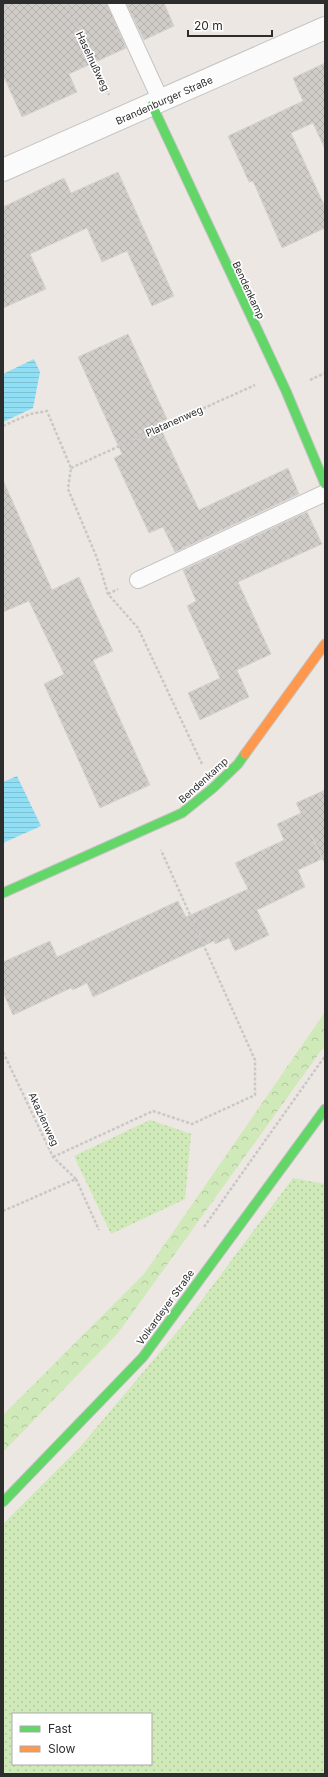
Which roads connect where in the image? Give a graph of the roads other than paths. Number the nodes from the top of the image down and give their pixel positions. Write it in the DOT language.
graph roads {
  1 [pos="116,3"];
  2 [pos="325,28"];
  3 [pos="157,103"];
  4 [pos="3,170"];
  5 [pos="325,484"];
  6 [pos="325,493"];
  7 [pos="138,580"];
  8 [pos="325,644"];
  9 [pos="3,893"];
  10 [pos="325,1109"];
  11 [pos="3,1502"];
  1 -- 3 [label="lane"];
  2 -- 3 [label="street, Brandenburger Straße"];
  3 -- 4 [label="street, Brandenburger Straße"];
  3 -- 5 [label="street, Bendenkamp"];
  6 -- 7 [label="lane"];
  8 -- 9 [label="street, Bendenkamp"];
  10 -- 11 [label="street, Volkardeyer Straße"];
}
